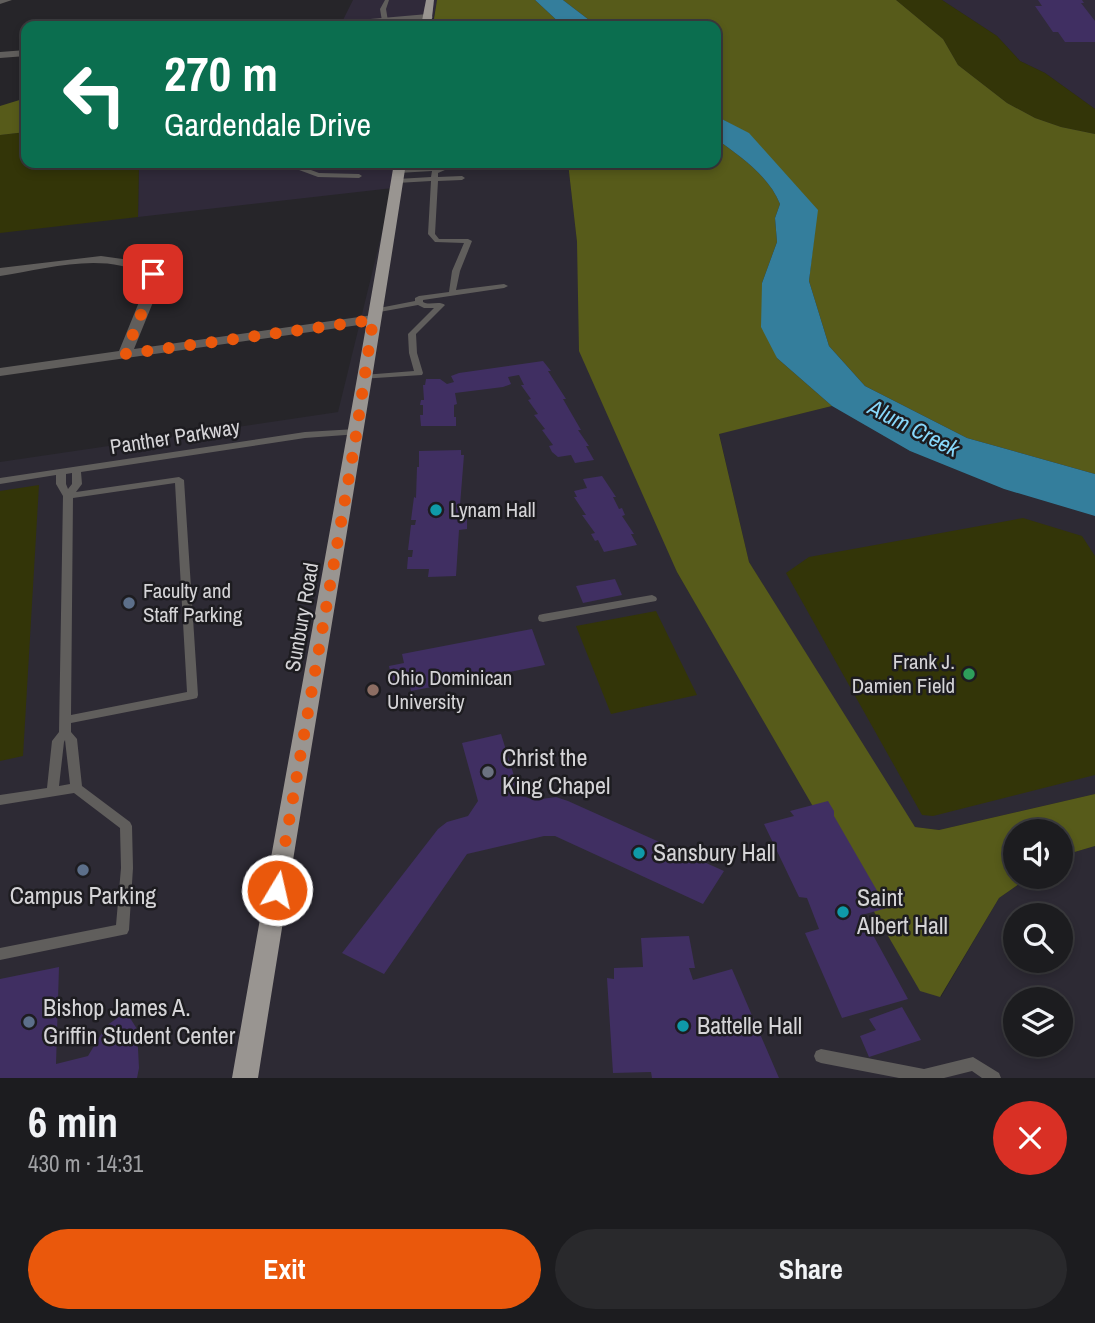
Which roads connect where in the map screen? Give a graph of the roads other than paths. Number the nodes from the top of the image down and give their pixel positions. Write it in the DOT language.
graph roads {
  1 [pos="8,0"];
  2 [pos="387,0"];
  3 [pos="430,0"];
  4 [pos="0,1"];
  5 [pos="385,21"];
  6 [pos="427,21"];
  7 [pos="21,53"];
  8 [pos="0,55"];
  9 [pos="300,168"];
  10 [pos="442,169"];
  11 [pos="398,172"];
  12 [pos="359,176"];
  13 [pos="462,178"];
  14 [pos="435,180"];
  15 [pos="0,272"];
  16 [pos="505,286"];
  17 [pos="448,295"];
  18 [pos="419,303"];
  19 [pos="441,305"];
  20 [pos="374,315"];
  21 [pos="125,354"];
  22 [pos="0,372"];
  23 [pos="363,377"];
  24 [pos="356,432"];
  25 [pos="76,470"];
  26 [pos="61,472"];
  27 [pos="0,481"];
  28 [pos="68,496"];
  29 [pos="652,599"];
  30 [pos="543,618"];
  31 [pos="65,720"];
  32 [pos="65,733"];
  33 [pos="76,788"];
  34 [pos="53,790"];
  35 [pos="0,800"];
  36 [pos="0,954"];
  37 [pos="821,1056"];
  38 [pos="245,1078"];
  39 [pos="993,1078"];
  1 -- 4 [label="street"];
  2 -- 5 [label="lane"];
  3 -- 6 [label="main road"];
  7 -- 8 [label="street"];
  9 -- 12 [label="lane"];
  10 -- 11 [label="lane"];
  10 -- 14 [label="lane"];
  11 -- 14 [label="lane"];
  11 -- 20 [label="main road, Sunbury Road"];
  13 -- 14 [label="lane"];
  14 -- 17 [label="lane"];
  15 -- 21 [label="street"];
  16 -- 17 [label="lane"];
  17 -- 18 [label="lane"];
  17 -- 19 [label="lane"];
  18 -- 19 [label="lane"];
  18 -- 20 [label="lane"];
  19 -- 23 [label="lane"];
  20 -- 21 [label="street"];
  20 -- 23 [label="main road, Sunbury Road"];
  21 -- 22 [label="street"];
  23 -- 24 [label="main road, Sunbury Road"];
  24 -- 25 [label="lane, Panther Parkway"];
  24 -- 38 [label="main road, Sunbury Road"];
  25 -- 26 [label="lane, Panther Parkway"];
  25 -- 28 [label="lane"];
  26 -- 27 [label="lane, Panther Parkway"];
  26 -- 28 [label="lane"];
  28 -- 31 [label="lane"];
  28 -- 31 [label="lane"];
  29 -- 30 [label="lane"];
  31 -- 32 [label="lane"];
  32 -- 33 [label="lane"];
  32 -- 34 [label="lane"];
  33 -- 34 [label="lane"];
  33 -- 36 [label="lane"];
  34 -- 35 [label="lane"];
  37 -- 39 [label="lane"];
}
